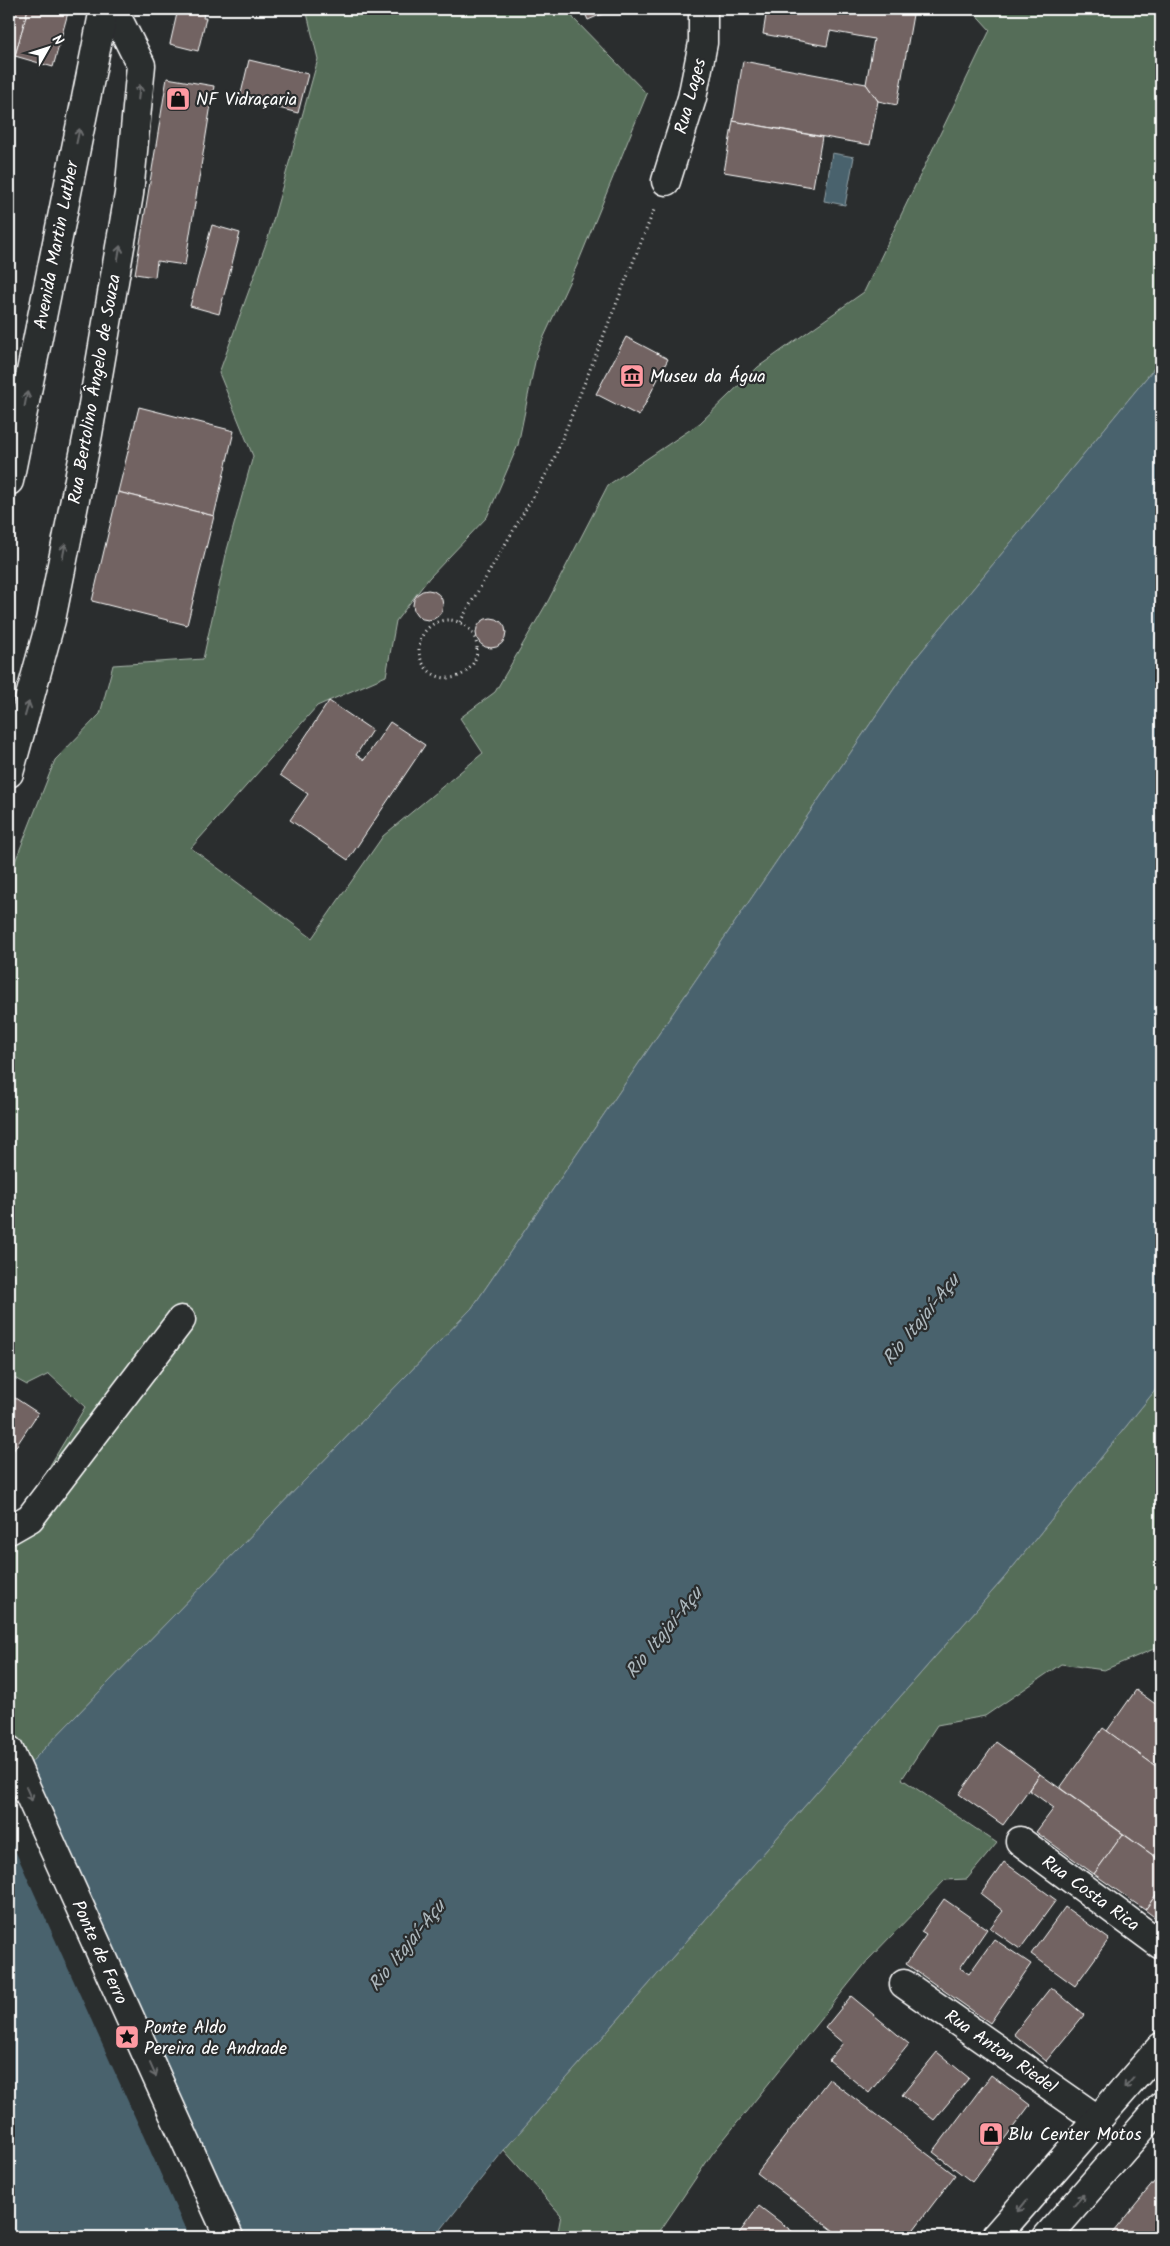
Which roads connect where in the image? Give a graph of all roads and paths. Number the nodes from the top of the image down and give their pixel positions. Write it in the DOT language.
graph roads {
  1 [pos="703,9"];
  2 [pos="104,11"];
  3 [pos="666,181"];
  4 [pos="9,481"];
  5 [pos="460,622"];
  6 [pos="9,773"];
  7 [pos="180,1320"];
  8 [pos="9,1530"];
  9 [pos="9,1750"];
  10 [pos="1020,1841"];
  11 [pos="1161,1945"];
  12 [pos="904,1984"];
  13 [pos="1161,2047"];
  14 [pos="1161,2106"];
  15 [pos="1097,2118"];
  16 [pos="228,2237"];
  17 [pos="995,2237"];
  18 [pos="1047,2237"];
  1 -- 3 [label="street, Rua Lages"];
  4 -- 2 [label="street, Avenida Martin Luther, one-way"];
  6 -- 2 [label="street, Rua Bertolino Ângelo de Souza, one-way"];
  3 -- 5 [label="path"];
  5 -- 5 [label="path"];
  7 -- 8 [label="street"];
  9 -- 16 [label="street, Ponte de Ferro, one-way"];
  10 -- 11 [label="street, Rua Costa Rica"];
  12 -- 15 [label="street, Rua Anton Riedel"];
  13 -- 15 [label="street, one-way"];
  18 -- 14 [label="street, one-way"];
  15 -- 17 [label="street, one-way"];
}
